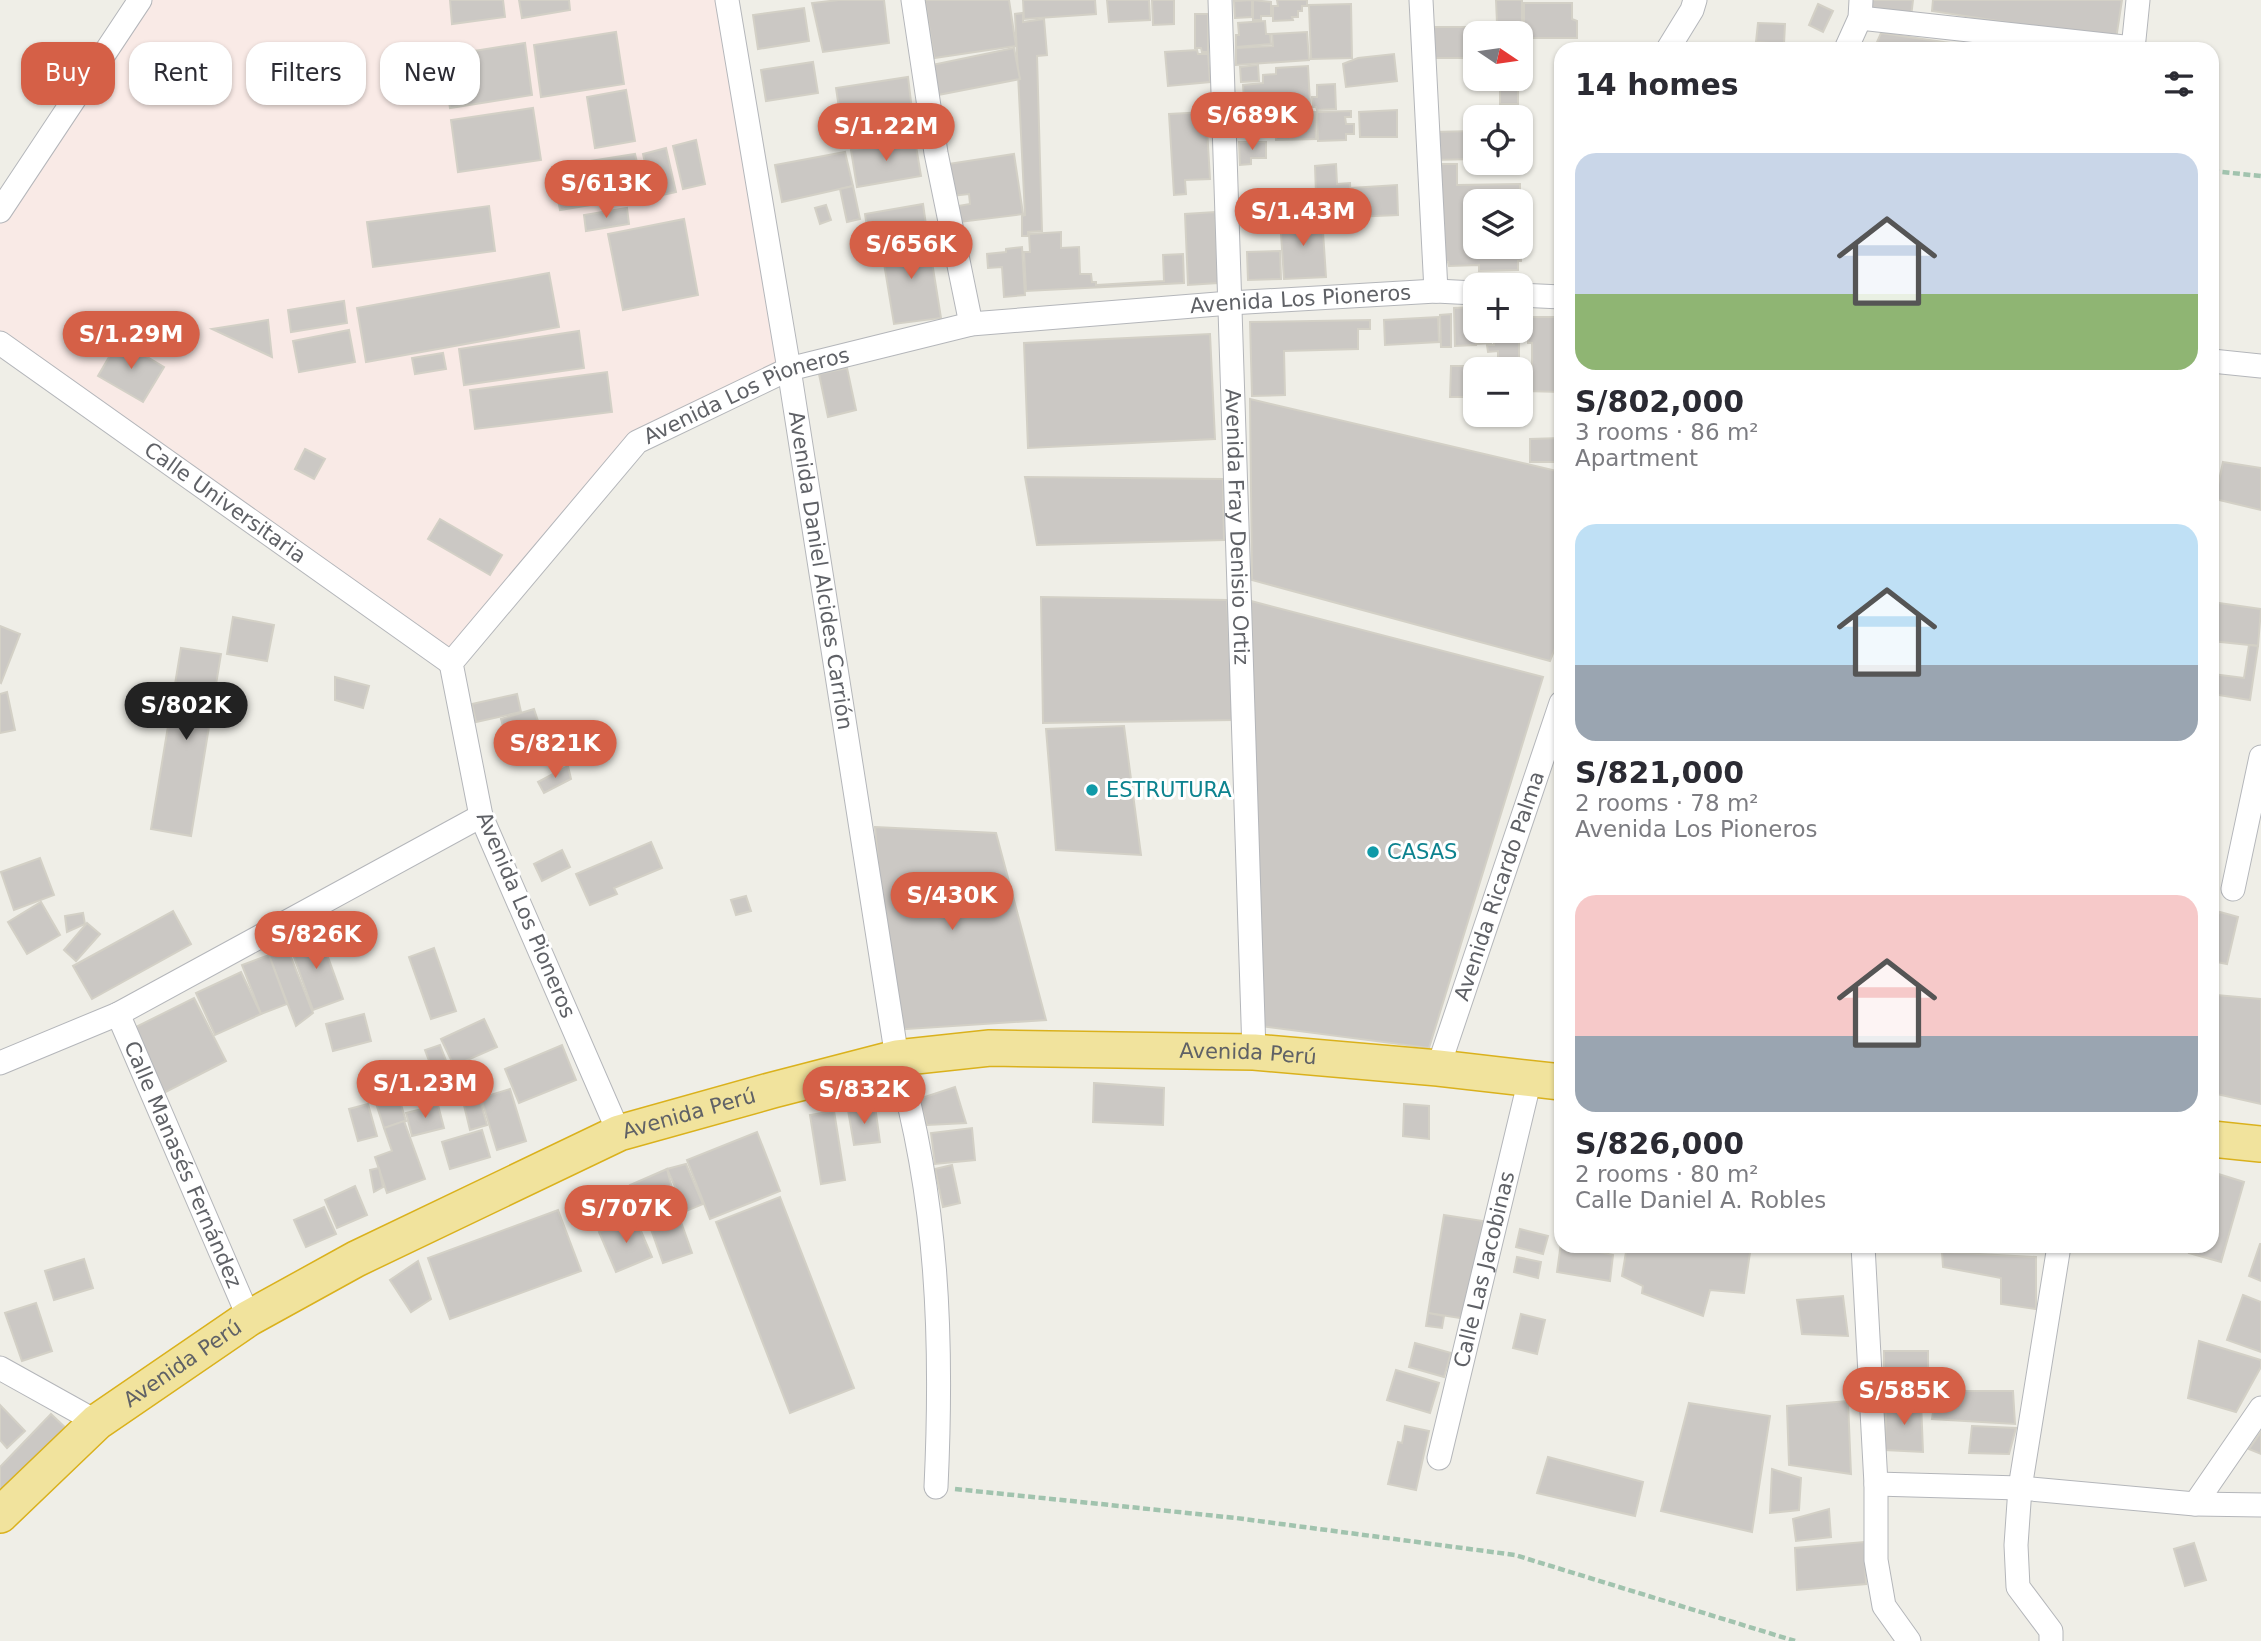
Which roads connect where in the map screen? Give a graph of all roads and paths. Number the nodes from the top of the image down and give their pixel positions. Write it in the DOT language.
graph roads {
  1 [pos="141,0"];
  2 [pos="727,0"];
  3 [pos="913,0"];
  4 [pos="1220,0"];
  5 [pos="1421,0"];
  6 [pos="1695,0"];
  7 [pos="2138,0"];
  8 [pos="1861,9"];
  9 [pos="1672,42"];
  10 [pos="1849,42"];
  11 [pos="2085,42"];
  12 [pos="2134,42"];
  13 [pos="2219,172"];
  14 [pos="2261,176"];
  15 [pos="0,211"];
  16 [pos="1436,291"];
  17 [pos="1463,292"];
  18 [pos="1533,296"];
  19 [pos="1554,297"];
  20 [pos="1230,303"];
  21 [pos="971,324"];
  22 [pos="0,343"];
  23 [pos="2219,362"];
  24 [pos="2261,366"];
  25 [pos="789,369"];
  26 [pos="451,663"];
  27 [pos="1554,725"];
  28 [pos="2261,757"];
  29 [pos="481,816"];
  30 [pos="2233,889"];
  31 [pos="118,1014"];
  32 [pos="1254,1052"];
  33 [pos="897,1058"];
  34 [pos="0,1063"];
  35 [pos="1438,1068"];
  36 [pos="1546,1080"];
  37 [pos="620,1133"];
  38 [pos="2219,1140"];
  39 [pos="2261,1144"];
  40 [pos="1863,1253"];
  41 [pos="2058,1253"];
  42 [pos="249,1318"];
  43 [pos="0,1368"];
  44 [pos="2261,1408"];
  45 [pos="96,1422"];
  46 [pos="1438,1458"];
  47 [pos="1876,1484"];
  48 [pos="936,1487"];
  49 [pos="2020,1488"];
  50 [pos="2195,1504"];
  51 [pos="2261,1505"];
  52 [pos="0,1515"];
  53 [pos="1795,1641"];
  54 [pos="1909,1641"];
  55 [pos="2051,1641"];
  1 -- 15 [label="street"];
  2 -- 25 [label="street, Avenida Daniel Alcides Carrión"];
  3 -- 21 [label="street"];
  4 -- 20 [label="street, Avenida Fray Denisio Ortiz"];
  5 -- 16 [label="street"];
  6 -- 9 [label="street"];
  7 -- 12 [label="street"];
  8 -- 10 [label="street"];
  8 -- 11 [label="street"];
  13 -- 14 [label="path"];
  16 -- 17 [label="street, Avenida Los Pioneros"];
  16 -- 20 [label="street, Avenida Los Pioneros"];
  18 -- 19 [label="street"];
  20 -- 21 [label="street, Avenida Los Pioneros"];
  20 -- 32 [label="street, Avenida Fray Denisio Ortiz"];
  21 -- 25 [label="street, Avenida Los Pioneros"];
  22 -- 26 [label="street, Calle Universitaria"];
  23 -- 24 [label="street"];
  25 -- 26 [label="street, Avenida Los Pioneros"];
  25 -- 33 [label="street, Avenida Daniel Alcides Carrión"];
  26 -- 29 [label="street, Avenida Los Pioneros"];
  27 -- 35 [label="street, Avenida Ricardo Palma"];
  28 -- 30 [label="street"];
  29 -- 31 [label="street"];
  29 -- 37 [label="street, Avenida Los Pioneros"];
  31 -- 34 [label="street"];
  31 -- 42 [label="street, Calle Manasés Fernández"];
  32 -- 33 [label="highway, Avenida Perú"];
  32 -- 35 [label="highway, Avenida Perú"];
  33 -- 37 [label="highway, Avenida Perú"];
  33 -- 48 [label="street, Avenida Daniel Alcides Carrión"];
  35 -- 36 [label="highway, Avenida Perú"];
  36 -- 46 [label="street, Calle Las Jacobinas"];
  37 -- 42 [label="highway, Avenida Perú"];
  38 -- 39 [label="highway"];
  40 -- 47 [label="street"];
  41 -- 49 [label="street"];
  42 -- 45 [label="highway, Avenida Perú"];
  43 -- 45 [label="street"];
  44 -- 50 [label="street"];
  45 -- 52 [label="highway, Avenida Perú"];
  47 -- 49 [label="street"];
  47 -- 54 [label="street"];
  48 -- 53 [label="path"];
  49 -- 50 [label="street"];
  49 -- 55 [label="street"];
  50 -- 51 [label="street"];
}
